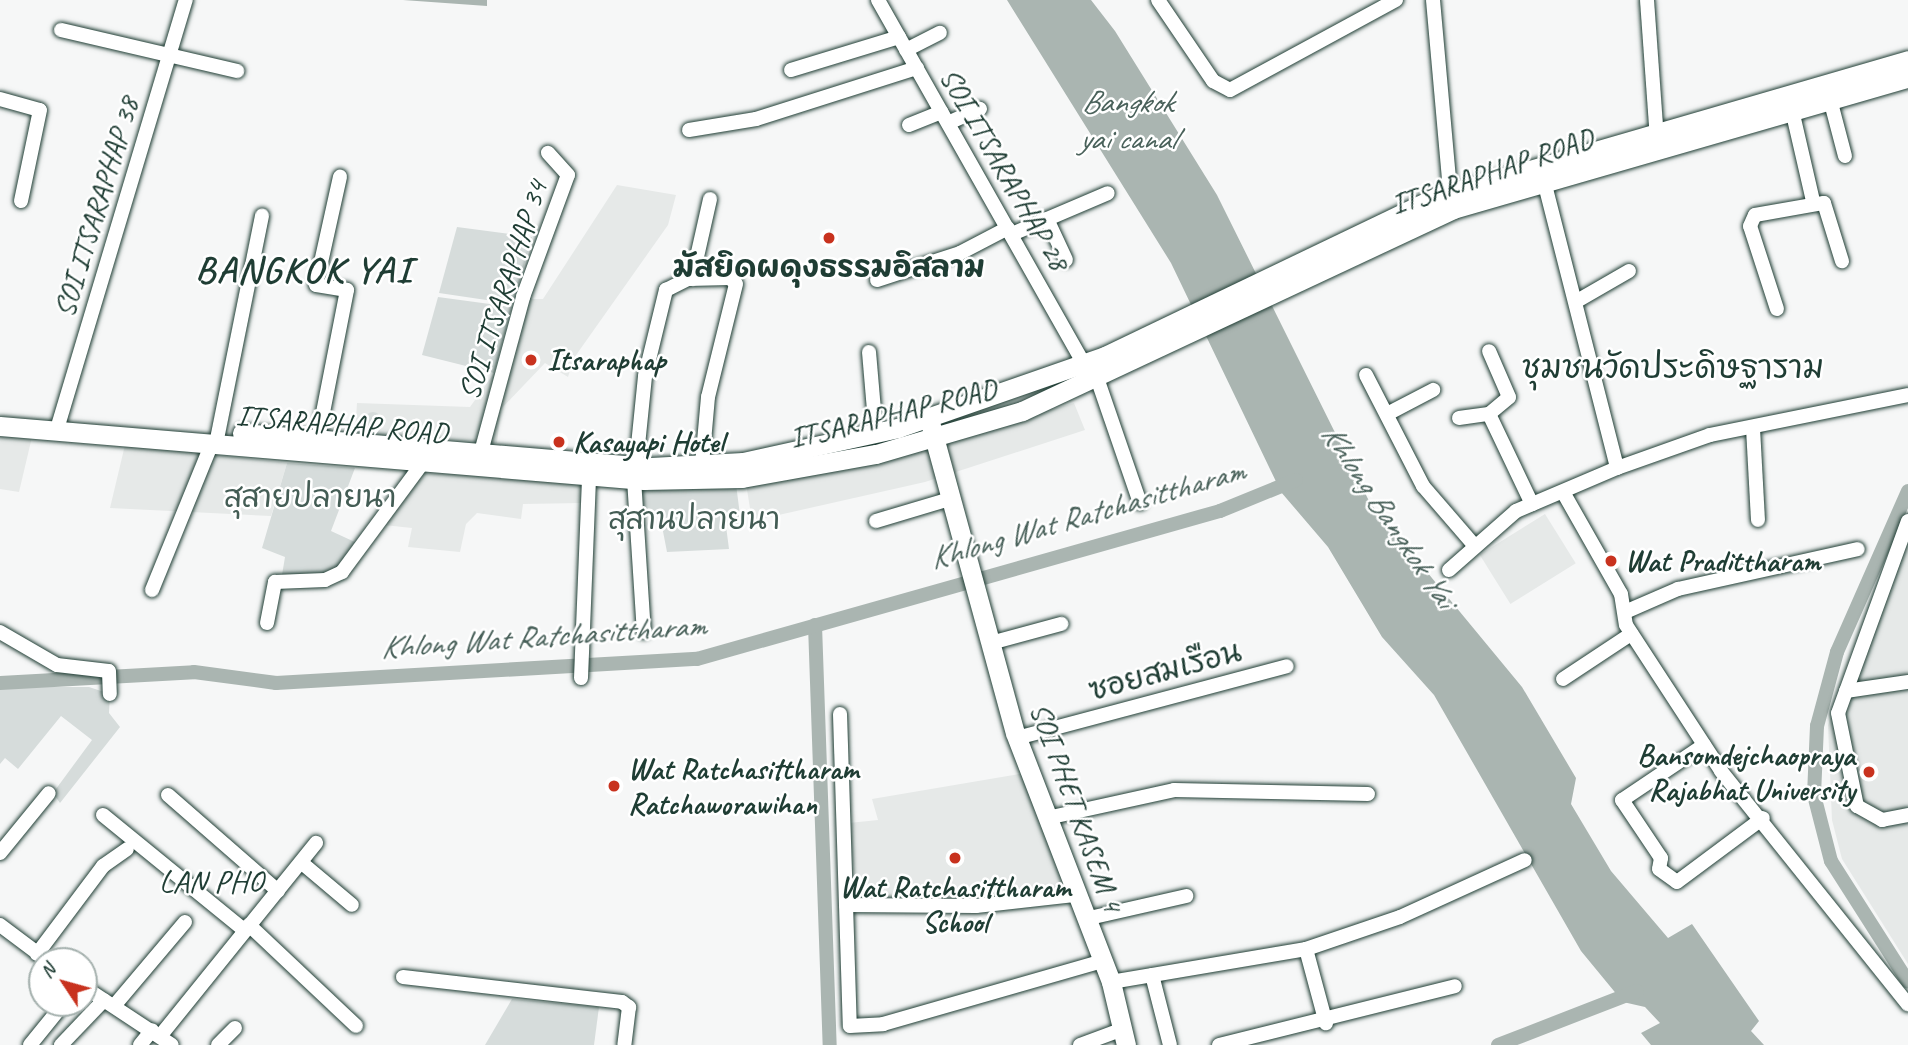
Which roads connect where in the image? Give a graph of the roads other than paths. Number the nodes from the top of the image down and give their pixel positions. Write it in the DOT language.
graph roads {
  1 [pos="186,0"];
  2 [pos="878,0"];
  3 [pos="1158,0"];
  4 [pos="1396,0"];
  5 [pos="1433,0"];
  6 [pos="1647,0"];
  7 [pos="61,30"];
  8 [pos="940,33"];
  9 [pos="903,44"];
  10 [pos="169,57"];
  11 [pos="1908,60"];
  12 [pos="917,68"];
  13 [pos="791,70"];
  14 [pos="237,71"];
  15 [pos="1908,78"];
  16 [pos="1830,99"];
  17 [pos="0,100"];
  18 [pos="980,109"];
  19 [pos="1792,110"];
  20 [pos="945,117"];
  21 [pos="909,125"];
  22 [pos="688,130"];
  23 [pos="1657,138"];
  24 [pos="548,153"];
  25 [pos="1845,156"];
  26 [pos="340,177"];
  27 [pos="1544,181"];
  28 [pos="1108,193"];
  29 [pos="710,199"];
  30 [pos="21,201"];
  31 [pos="1451,201"];
  32 [pos="1813,201"];
  33 [pos="262,216"];
  34 [pos="1047,219"];
  35 [pos="1010,231"];
  36 [pos="1066,260"];
  37 [pos="1842,261"];
  38 [pos="1629,271"];
  39 [pos="692,279"];
  40 [pos="877,281"];
  41 [pos="1577,301"];
  42 [pos="1777,309"];
  43 [pos="1489,351"];
  44 [pos="869,352"];
  45 [pos="1098,368"];
  46 [pos="1366,375"];
  47 [pos="1433,390"];
  48 [pos="1908,395"];
  49 [pos="1389,412"];
  50 [pos="0,414"];
  51 [pos="1489,414"];
  52 [pos="930,417"];
  53 [pos="1459,418"];
  54 [pos="58,424"];
  55 [pos="0,426"];
  56 [pos="1753,428"];
  57 [pos="876,433"];
  58 [pos="318,438"];
  59 [pos="215,439"];
  60 [pos="934,439"];
  61 [pos="481,452"];
  62 [pos="424,461"];
  63 [pos="702,464"];
  64 [pos="1617,468"];
  65 [pos="635,472"];
  66 [pos="589,475"];
  67 [pos="1563,492"];
  68 [pos="953,498"];
  69 [pos="1140,503"];
  70 [pos="1532,504"];
  71 [pos="1758,520"];
  72 [pos="876,521"];
  73 [pos="1907,523"];
  74 [pos="1473,544"];
  75 [pos="1858,549"];
  76 [pos="1449,570"];
  77 [pos="152,590"];
  78 [pos="1625,612"];
  79 [pos="267,623"];
  80 [pos="1061,624"];
  81 [pos="0,632"];
  82 [pos="644,632"];
  83 [pos="1631,634"];
  84 [pos="991,643"];
  85 [pos="1287,666"];
  86 [pos="581,678"];
  87 [pos="1563,679"];
  88 [pos="1908,682"];
  89 [pos="1846,691"];
  90 [pos="110,694"];
  91 [pos="840,714"];
  92 [pos="1017,738"];
  93 [pos="1704,745"];
  94 [pos="48,793"];
  95 [pos="168,794"];
  96 [pos="1368,794"];
  97 [pos="1908,815"];
  98 [pos="103,816"];
  99 [pos="1047,818"];
  100 [pos="1763,818"];
  101 [pos="316,843"];
  102 [pos="127,849"];
  103 [pos="0,853"];
  104 [pos="1525,860"];
  105 [pos="302,863"];
  106 [pos="278,891"];
  107 [pos="1076,895"];
  108 [pos="1186,896"];
  109 [pos="352,905"];
  110 [pos="846,905"];
  111 [pos="1085,919"];
  112 [pos="185,922"];
  113 [pos="0,925"];
  114 [pos="247,928"];
  115 [pos="29,947"];
  116 [pos="49,947"];
  117 [pos="1306,949"];
  118 [pos="1103,961"];
  119 [pos="1152,975"];
  120 [pos="403,977"];
  121 [pos="1111,982"];
  122 [pos="1455,986"];
  123 [pos="98,996"];
  124 [pos="109,1003"];
  125 [pos="1908,1004"];
  126 [pos="53,1017"];
  127 [pos="1326,1023"];
  128 [pos="356,1026"];
  129 [pos="235,1028"];
  130 [pos="161,1037"];
  131 [pos="1125,1037"];
  132 [pos="30,1045"];
  133 [pos="61,1045"];
  134 [pos="140,1045"];
  135 [pos="218,1045"];
  136 [pos="624,1045"];
  137 [pos="1080,1045"];
  138 [pos="1170,1045"];
  139 [pos="1219,1045"];
  1 -- 10 [label="street, SOI ITSARAPHAP 38"];
  2 -- 9 [label="street, SOI ITSARAPHAP 28"];
  3 -- 4 [label="street"];
  5 -- 31 [label="street"];
  6 -- 23 [label="street"];
  7 -- 10 [label="street"];
  8 -- 9 [label="street"];
  9 -- 12 [label="street, SOI ITSARAPHAP 28"];
  9 -- 13 [label="street"];
  10 -- 14 [label="street"];
  10 -- 54 [label="street, SOI ITSARAPHAP 38"];
  11 -- 23 [label="main road"];
  12 -- 20 [label="street, SOI ITSARAPHAP 28"];
  12 -- 22 [label="street"];
  15 -- 16 [label="main road, ITSARAPHAP ROAD"];
  16 -- 19 [label="main road, ITSARAPHAP ROAD"];
  16 -- 25 [label="street"];
  17 -- 30 [label="street"];
  18 -- 20 [label="street"];
  19 -- 23 [label="main road, ITSARAPHAP ROAD"];
  19 -- 32 [label="street"];
  20 -- 21 [label="street"];
  20 -- 35 [label="street, SOI ITSARAPHAP 28"];
  23 -- 27 [label="main road, ITSARAPHAP ROAD"];
  23 -- 31 [label="main road"];
  24 -- 61 [label="street, SOI ITSARAPHAP 34"];
  26 -- 58 [label="street"];
  27 -- 31 [label="main road, ITSARAPHAP ROAD"];
  27 -- 41 [label="street"];
  28 -- 34 [label="street"];
  29 -- 39 [label="street"];
  31 -- 45 [label="main road, ITSARAPHAP ROAD"];
  32 -- 37 [label="street"];
  32 -- 42 [label="street"];
  33 -- 59 [label="street"];
  34 -- 35 [label="street"];
  34 -- 36 [label="street"];
  35 -- 40 [label="street"];
  35 -- 45 [label="street, SOI ITSARAPHAP 28"];
  38 -- 41 [label="street"];
  39 -- 63 [label="street"];
  39 -- 65 [label="street"];
  41 -- 64 [label="street"];
  43 -- 51 [label="street"];
  44 -- 57 [label="street"];
  45 -- 52 [label="main road"];
  45 -- 60 [label="main road, ITSARAPHAP ROAD"];
  45 -- 69 [label="street, SOI ITSARAPHAP 28"];
  46 -- 49 [label="street"];
  47 -- 49 [label="street"];
  48 -- 56 [label="street"];
  49 -- 74 [label="street"];
  50 -- 54 [label="main road"];
  51 -- 53 [label="street"];
  51 -- 70 [label="street"];
  52 -- 57 [label="main road"];
  52 -- 60 [label="main road, SOI PHET KASEM 4"];
  54 -- 55 [label="main road"];
  54 -- 59 [label="main road"];
  56 -- 64 [label="street"];
  56 -- 71 [label="street"];
  57 -- 63 [label="main road"];
  58 -- 59 [label="main road"];
  58 -- 61 [label="main road"];
  59 -- 62 [label="main road, ITSARAPHAP ROAD"];
  59 -- 77 [label="street"];
  60 -- 65 [label="main road, ITSARAPHAP ROAD"];
  60 -- 68 [label="main road, SOI PHET KASEM 4"];
  61 -- 65 [label="main road"];
  62 -- 66 [label="main road, ITSARAPHAP ROAD"];
  62 -- 79 [label="street"];
  63 -- 65 [label="main road"];
  64 -- 67 [label="street"];
  65 -- 66 [label="main road, ITSARAPHAP ROAD"];
  65 -- 82 [label="street"];
  66 -- 86 [label="street"];
  67 -- 70 [label="street"];
  67 -- 78 [label="street"];
  68 -- 72 [label="street"];
  68 -- 84 [label="main road, SOI PHET KASEM 4"];
  70 -- 74 [label="street"];
  73 -- 89 [label="street"];
  74 -- 76 [label="street"];
  75 -- 78 [label="street"];
  78 -- 83 [label="street"];
  80 -- 84 [label="street"];
  81 -- 90 [label="street"];
  83 -- 87 [label="street"];
  83 -- 93 [label="street"];
  84 -- 92 [label="main road, SOI PHET KASEM 4"];
  85 -- 92 [label="street, ซอยสมเรือน"];
  88 -- 89 [label="street"];
  89 -- 97 [label="street"];
  91 -- 110 [label="street"];
  92 -- 99 [label="main road, SOI PHET KASEM 4"];
  93 -- 100 [label="street"];
  93 -- 100 [label="street"];
  94 -- 103 [label="street"];
  95 -- 106 [label="street"];
  96 -- 99 [label="street"];
  98 -- 114 [label="street"];
  99 -- 107 [label="main road, SOI PHET KASEM 4"];
  100 -- 125 [label="street"];
  101 -- 105 [label="street"];
  102 -- 116 [label="street"];
  104 -- 117 [label="street"];
  105 -- 106 [label="street"];
  105 -- 109 [label="street"];
  106 -- 114 [label="street"];
  107 -- 110 [label="street"];
  107 -- 111 [label="main road, SOI PHET KASEM 4"];
  108 -- 111 [label="street"];
  110 -- 118 [label="street"];
  111 -- 118 [label="main road, SOI PHET KASEM 4"];
  112 -- 124 [label="street"];
  113 -- 115 [label="street"];
  114 -- 128 [label="street"];
  114 -- 130 [label="street"];
  117 -- 119 [label="street"];
  117 -- 127 [label="street"];
  118 -- 121 [label="main road, SOI PHET KASEM 4"];
  119 -- 121 [label="street"];
  119 -- 138 [label="street"];
  120 -- 136 [label="street"];
  121 -- 131 [label="main road, SOI PHET KASEM 4"];
  122 -- 127 [label="street"];
  123 -- 124 [label="street"];
  124 -- 130 [label="street"];
  124 -- 133 [label="street"];
  126 -- 132 [label="street"];
  127 -- 139 [label="street"];
  129 -- 135 [label="street"];
  130 -- 134 [label="street"];
  131 -- 137 [label="street"];
}
